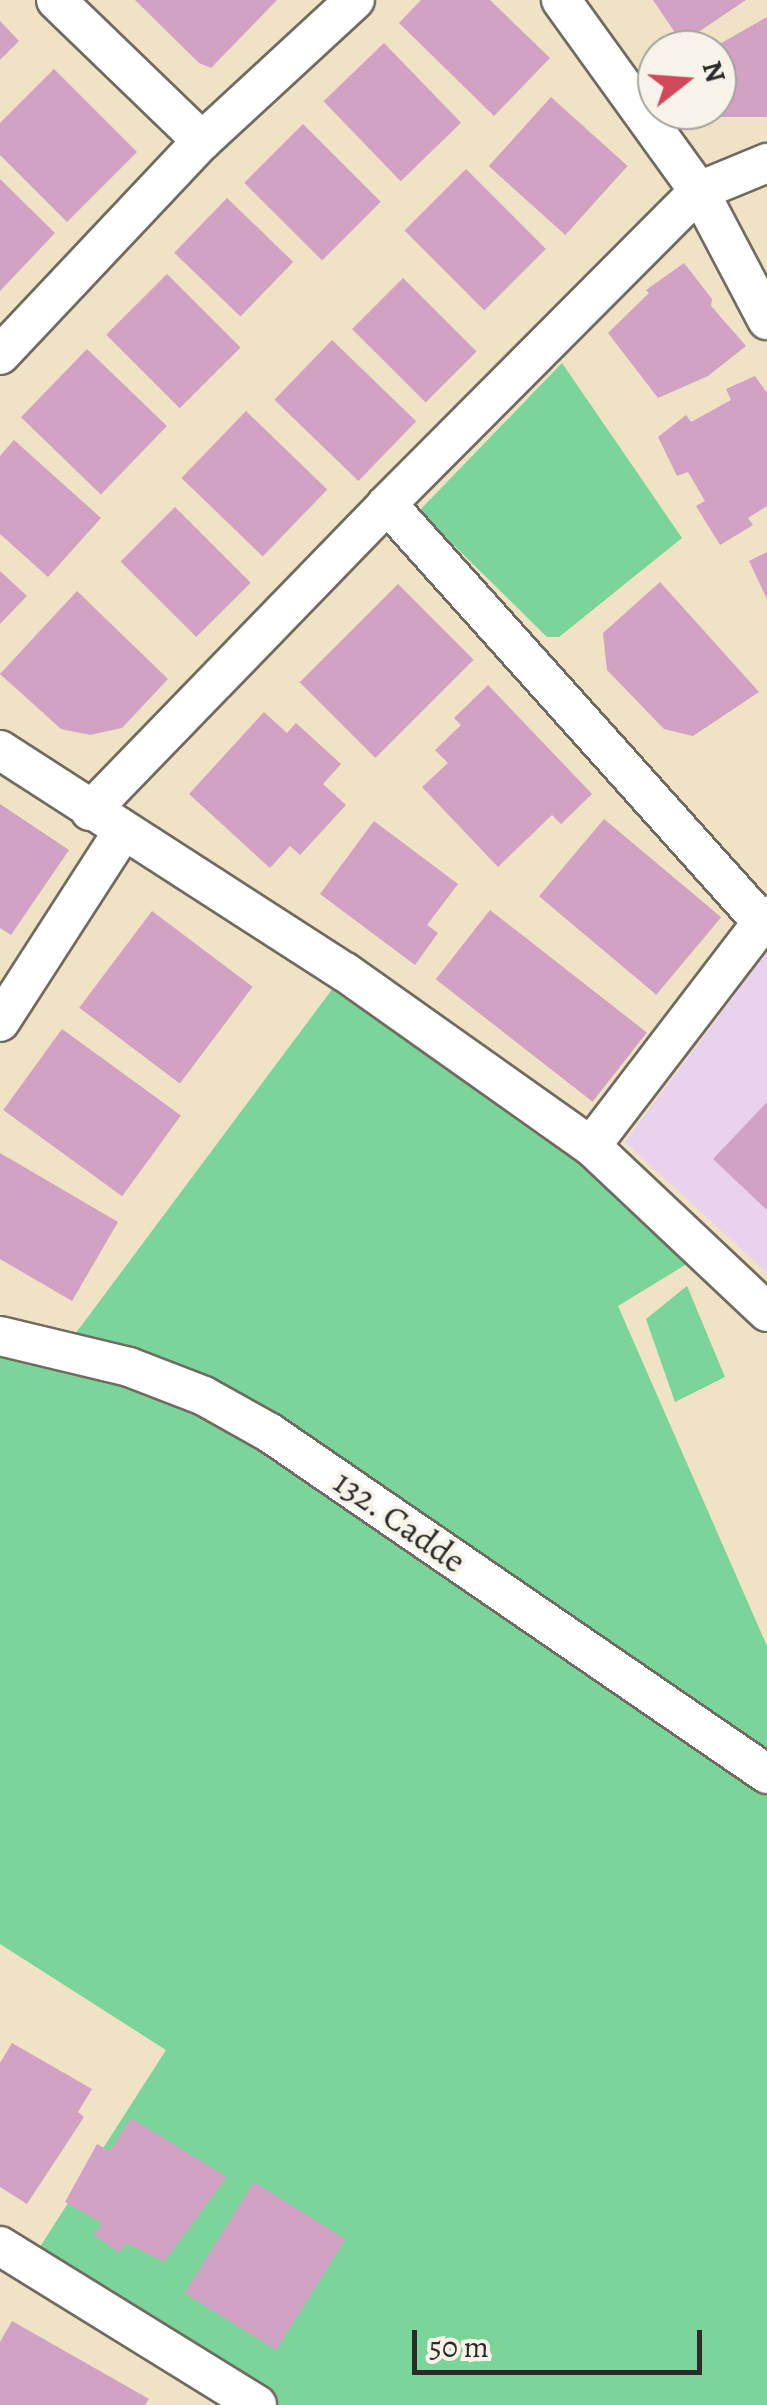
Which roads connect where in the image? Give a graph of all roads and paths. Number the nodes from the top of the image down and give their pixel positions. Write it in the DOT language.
graph roads {
  1 [pos="56,0"];
  2 [pos="355,0"];
  3 [pos="561,0"];
  4 [pos="202,141"];
  5 [pos="767,163"];
  6 [pos="699,191"];
  7 [pos="767,320"];
  8 [pos="0,356"];
  9 [pos="386,504"];
  10 [pos="0,750"];
  11 [pos="90,812"];
  12 [pos="122,833"];
  13 [pos="764,918"];
  14 [pos="0,1022"];
  15 [pos="591,1146"];
  16 [pos="767,1312"];
  17 [pos="0,1336"];
  18 [pos="767,1774"];
  19 [pos="0,2246"];
  20 [pos="208,2391"];
  21 [pos="257,2405"];
  1 -- 4 [label="street"];
  2 -- 4 [label="street"];
  3 -- 6 [label="street"];
  4 -- 8 [label="street"];
  5 -- 6 [label="street"];
  6 -- 7 [label="street"];
  6 -- 9 [label="street"];
  9 -- 11 [label="street"];
  9 -- 13 [label="street"];
  10 -- 11 [label="street"];
  11 -- 12 [label="street"];
  12 -- 14 [label="street"];
  12 -- 15 [label="street"];
  13 -- 15 [label="street"];
  15 -- 16 [label="street"];
  17 -- 18 [label="street, 132. Cadde"];
  19 -- 20 [label="street"];
  20 -- 21 [label="street"];
}
